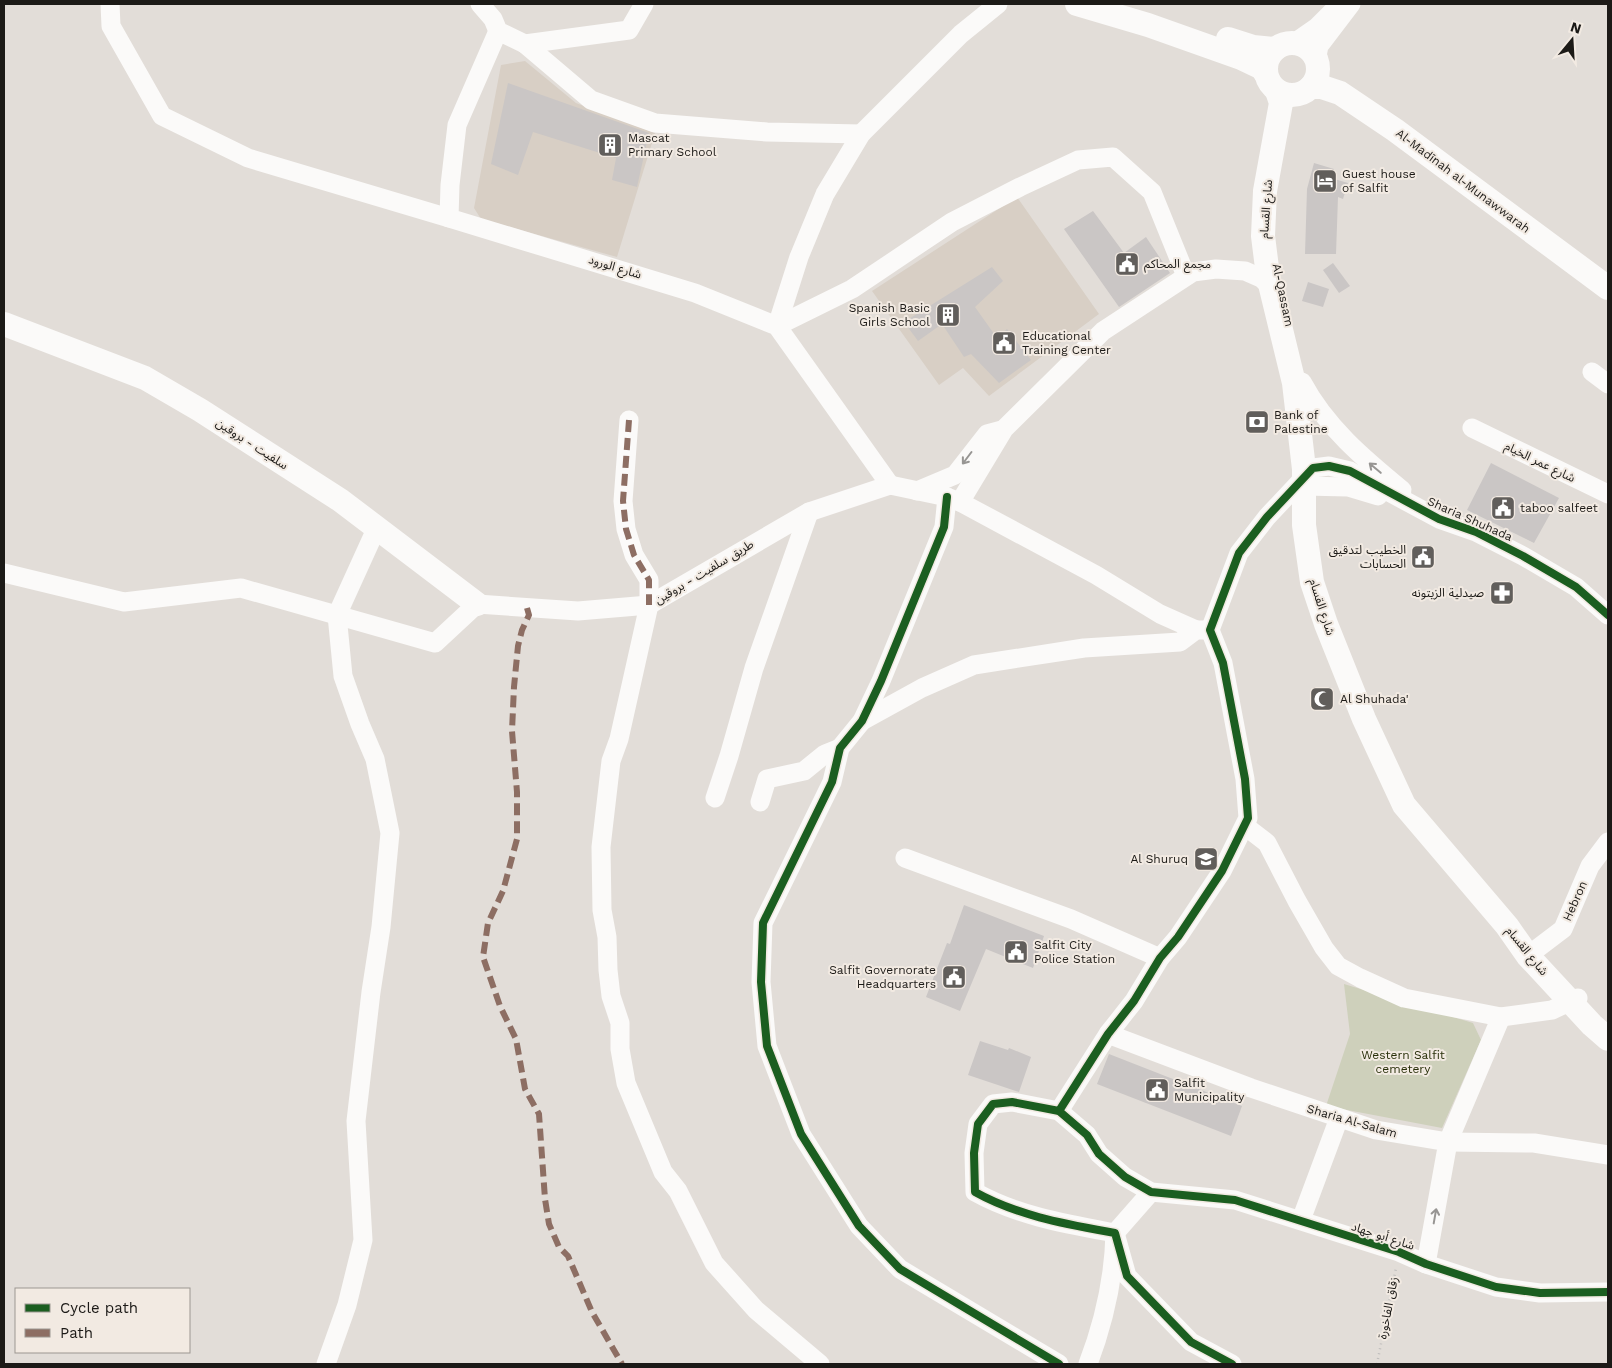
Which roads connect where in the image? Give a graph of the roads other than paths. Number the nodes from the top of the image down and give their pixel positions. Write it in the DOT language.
graph roads {
  1 [pos="110,4"];
  2 [pos="480,4"];
  3 [pos="644,4"];
  4 [pos="998,4"];
  5 [pos="1077,4"];
  6 [pos="1114,4"];
  7 [pos="1339,4"];
  8 [pos="1351,4"];
  9 [pos="498,31"];
  10 [pos="524,44"];
  11 [pos="1285,46"];
  12 [pos="1297,80"];
  13 [pos="861,134"];
  14 [pos="449,218"];
  15 [pos="1186,276"];
  16 [pos="1608,279"];
  17 [pos="1270,286"];
  18 [pos="1608,288"];
  19 [pos="4,324"];
  20 [pos="777,326"];
  21 [pos="1592,372"];
  22 [pos="1302,382"];
  23 [pos="1608,384"];
  24 [pos="629,420"];
  25 [pos="1472,428"];
  26 [pos="1004,429"];
  27 [pos="1308,479"];
  28 [pos="890,485"];
  29 [pos="917,491"];
  30 [pos="1608,494"];
  31 [pos="953,500"];
  32 [pos="809,512"];
  33 [pos="1441,520"];
  34 [pos="377,527"];
  35 [pos="4,573"];
  36 [pos="477,604"];
  37 [pos="649,605"];
  38 [pos="337,615"];
  39 [pos="1608,615"];
  40 [pos="1608,621"];
  41 [pos="1203,630"];
  42 [pos="862,721"];
  43 [pos="840,748"];
  44 [pos="714,798"];
  45 [pos="760,802"];
  46 [pos="1245,826"];
  47 [pos="1608,842"];
  48 [pos="904,858"];
  49 [pos="1534,951"];
  50 [pos="1160,958"];
  51 [pos="1575,1000"];
  52 [pos="1501,1017"];
  53 [pos="1608,1029"];
  54 [pos="1108,1034"];
  55 [pos="1608,1039"];
  56 [pos="1059,1110"];
  57 [pos="1338,1118"];
  58 [pos="1448,1142"];
  59 [pos="1608,1155"];
  60 [pos="1151,1192"];
  61 [pos="1301,1220"];
  62 [pos="1115,1233"];
  63 [pos="1426,1264"];
  64 [pos="1608,1292"];
  65 [pos="326,1364"];
  66 [pos="820,1364"];
  67 [pos="1059,1364"];
  68 [pos="1088,1364"];
  69 [pos="1232,1364"];
  1 -- 14 [label="street, شارع الورود"];
  2 -- 9 [label="street"];
  3 -- 10 [label="street"];
  4 -- 13 [label="street"];
  5 -- 12 [label="main road"];
  6 -- 11 [label="main road"];
  7 -- 11 [label="street"];
  8 -- 12 [label="street"];
  9 -- 10 [label="street"];
  9 -- 14 [label="street"];
  10 -- 13 [label="street"];
  11 -- 12 [label="main road"];
  11 -- 12 [label="main road, Al-Qassam"];
  12 -- 16 [label="main road, Al-Madīnah al-Munawwarah"];
  12 -- 17 [label="main road, شارع القسام"];
  12 -- 18 [label="main road, Al-Madīnah al-Munawwarah"];
  12 -- 22 [label="main road, Al-Qassam"];
  13 -- 20 [label="street"];
  14 -- 20 [label="street, شارع الورود"];
  15 -- 17 [label="street"];
  15 -- 20 [label="street"];
  15 -- 26 [label="street"];
  17 -- 27 [label="main road, شارع القسام"];
  19 -- 34 [label="main road, سلفيت - بروقين"];
  20 -- 28 [label="street"];
  21 -- 23 [label="street"];
  22 -- 27 [label="main road, Al-Qassam"];
  33 -- 22 [label="street, one-way"];
  24 -- 37 [label="street"];
  25 -- 30 [label="street, شارع عمر الخيام"];
  26 -- 29 [label="street, one-way"];
  26 -- 31 [label="street"];
  27 -- 33 [label="street, Sharia Shuhada"];
  27 -- 40 [label="street, Sharia Shuhada"];
  27 -- 41 [label="street"];
  27 -- 49 [label="main road, شارع القسام"];
  27 -- 51 [label="main road, شارع القسام"];
  28 -- 29 [label="street"];
  28 -- 32 [label="street, طريق سلفيت - بروقين"];
  29 -- 31 [label="street"];
  31 -- 41 [label="street"];
  31 -- 42 [label="street"];
  32 -- 37 [label="street, طريق سلفيت - بروقين"];
  32 -- 44 [label="street"];
  33 -- 39 [label="street, Sharia Shuhada"];
  34 -- 36 [label="main road, سلفيت - بروقين"];
  34 -- 38 [label="street"];
  35 -- 38 [label="street"];
  36 -- 37 [label="street, طريق سلفيت - بروقين"];
  36 -- 38 [label="street"];
  37 -- 66 [label="street"];
  38 -- 65 [label="street"];
  41 -- 42 [label="street"];
  41 -- 46 [label="street"];
  42 -- 43 [label="street"];
  43 -- 45 [label="street"];
  43 -- 67 [label="street"];
  46 -- 50 [label="street"];
  46 -- 52 [label="street"];
  47 -- 49 [label="street, Hebron"];
  48 -- 50 [label="street"];
  49 -- 51 [label="main road, شارع القسام"];
  50 -- 54 [label="street"];
  51 -- 52 [label="street"];
  51 -- 53 [label="main road, شارع القسام"];
  51 -- 55 [label="main road, شارع القسام"];
  52 -- 58 [label="street"];
  54 -- 56 [label="street"];
  54 -- 57 [label="street, Sharia Al-Salam"];
  56 -- 60 [label="street"];
  56 -- 62 [label="street"];
  57 -- 58 [label="street, Sharia Al-Salam"];
  57 -- 61 [label="street"];
  58 -- 59 [label="street, Sharia Al-Salam"];
  63 -- 58 [label="street, one-way"];
  60 -- 61 [label="street, شارع أبو جهاد"];
  60 -- 62 [label="street"];
  61 -- 63 [label="street, شارع أبو جهاد"];
  62 -- 68 [label="street"];
  62 -- 69 [label="street"];
  63 -- 64 [label="street, شارع أبو جهاد"];
}
